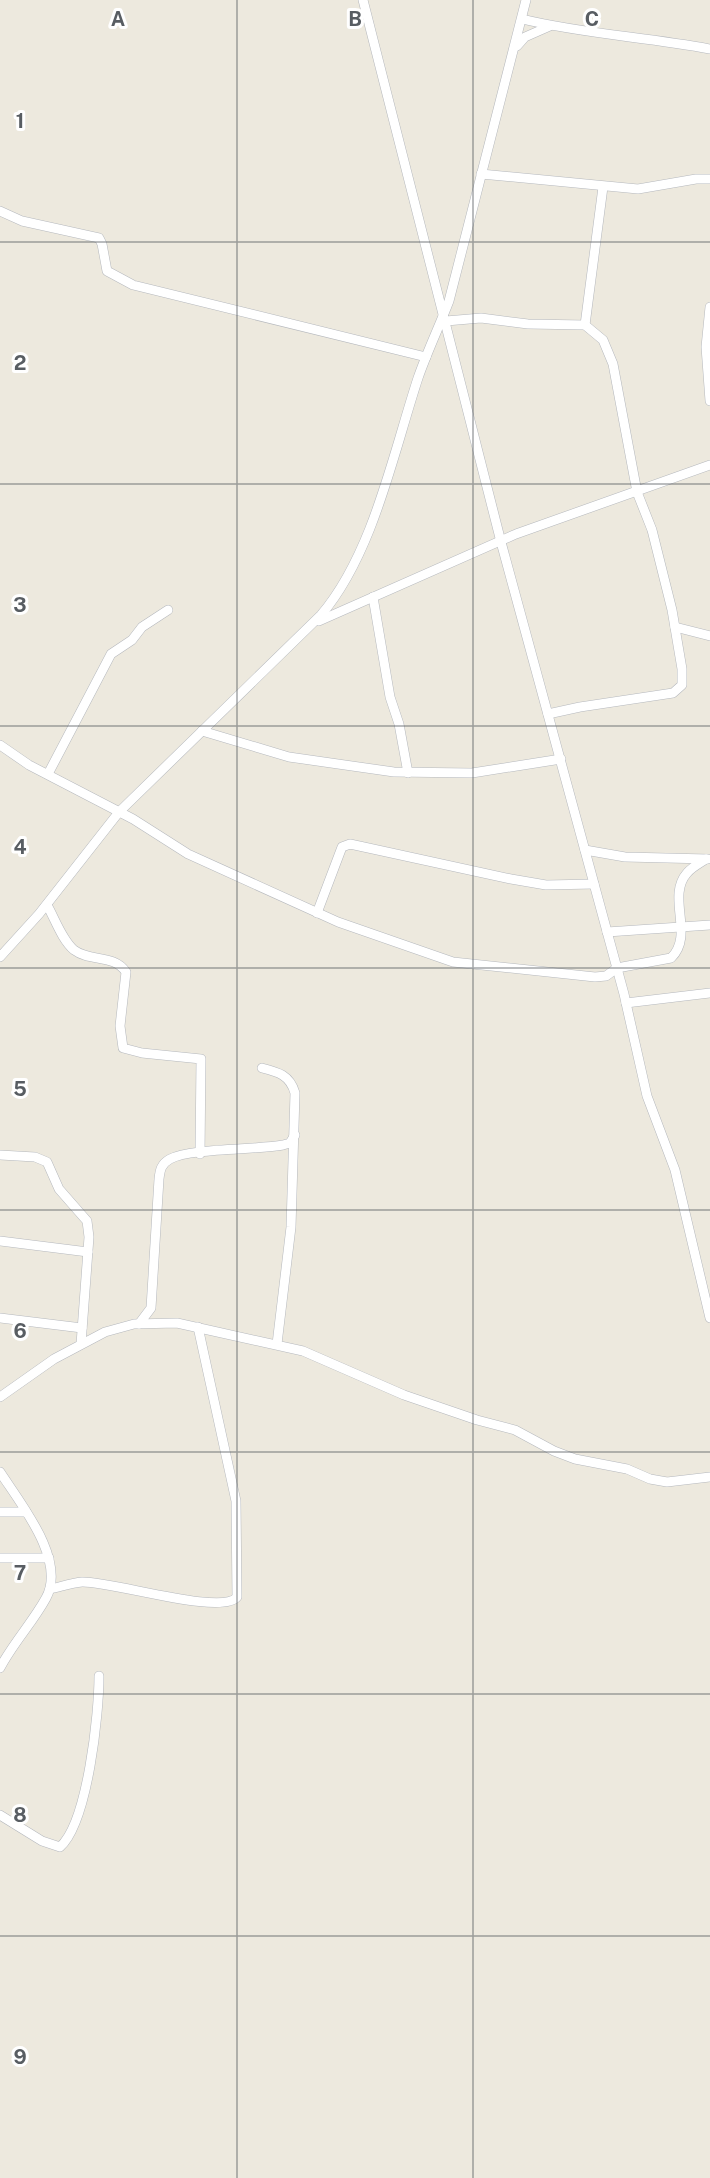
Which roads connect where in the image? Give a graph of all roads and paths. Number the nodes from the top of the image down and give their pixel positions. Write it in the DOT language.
graph roads {
  1 [pos="363,0"];
  2 [pos="526,0"];
  3 [pos="522,19"];
  4 [pos="550,26"];
  5 [pos="710,49"];
  6 [pos="514,51"];
  7 [pos="481,174"];
  8 [pos="710,179"];
  9 [pos="603,187"];
  10 [pos="0,211"];
  11 [pos="710,307"];
  12 [pos="445,317"];
  13 [pos="585,325"];
  14 [pos="426,357"];
  15 [pos="710,401"];
  16 [pos="710,465"];
  17 [pos="637,492"];
  18 [pos="501,542"];
  19 [pos="374,597"];
  20 [pos="168,610"];
  21 [pos="311,625"];
  22 [pos="675,627"];
  23 [pos="710,636"];
  24 [pos="548,714"];
  25 [pos="202,731"];
  26 [pos="0,745"];
  27 [pos="561,759"];
  28 [pos="408,773"];
  29 [pos="48,774"];
  30 [pos="119,812"];
  31 [pos="585,850"];
  32 [pos="708,859"];
  33 [pos="594,884"];
  34 [pos="47,905"];
  35 [pos="317,913"];
  36 [pos="710,925"];
  37 [pos="682,927"];
  38 [pos="607,932"];
  39 [pos="0,957"];
  40 [pos="617,968"];
  41 [pos="710,993"];
  42 [pos="626,1003"];
  43 [pos="262,1068"];
  44 [pos="295,1135"];
  45 [pos="200,1154"];
  46 [pos="0,1155"];
  47 [pos="0,1241"];
  48 [pos="88,1252"];
  49 [pos="701,1276"];
  50 [pos="710,1285"];
  51 [pos="0,1318"];
  52 [pos="710,1318"];
  53 [pos="140,1324"];
  54 [pos="198,1327"];
  55 [pos="82,1328"];
  56 [pos="81,1344"];
  57 [pos="277,1344"];
  58 [pos="0,1397"];
  59 [pos="0,1472"];
  60 [pos="710,1477"];
  61 [pos="0,1512"];
  62 [pos="26,1512"];
  63 [pos="0,1558"];
  64 [pos="49,1558"];
  65 [pos="50,1589"];
  66 [pos="4,1653"];
  67 [pos="0,1668"];
  68 [pos="99,1676"];
  69 [pos="0,1815"];
  1 -- 12 [label="street"];
  2 -- 3 [label="street"];
  3 -- 4 [label="street"];
  3 -- 6 [label="street"];
  4 -- 5 [label="street"];
  4 -- 6 [label="street"];
  6 -- 7 [label="street"];
  7 -- 9 [label="street"];
  7 -- 12 [label="street"];
  8 -- 9 [label="street"];
  9 -- 13 [label="street"];
  10 -- 14 [label="street"];
  11 -- 15 [label="street"];
  12 -- 13 [label="street"];
  12 -- 14 [label="street"];
  12 -- 18 [label="street"];
  13 -- 17 [label="street"];
  14 -- 21 [label="street"];
  16 -- 17 [label="street"];
  17 -- 18 [label="street"];
  17 -- 22 [label="street"];
  18 -- 19 [label="street"];
  18 -- 24 [label="street"];
  19 -- 21 [label="street"];
  19 -- 28 [label="street"];
  20 -- 29 [label="street"];
  21 -- 25 [label="street"];
  22 -- 23 [label="street"];
  22 -- 24 [label="street"];
  24 -- 27 [label="street"];
  25 -- 28 [label="street"];
  25 -- 30 [label="street"];
  26 -- 29 [label="street"];
  27 -- 28 [label="street"];
  27 -- 31 [label="street"];
  29 -- 30 [label="street"];
  30 -- 34 [label="street"];
  30 -- 35 [label="street"];
  31 -- 32 [label="street"];
  31 -- 33 [label="street"];
  32 -- 37 [label="street"];
  33 -- 35 [label="street"];
  33 -- 38 [label="street"];
  34 -- 39 [label="street"];
  34 -- 45 [label="street"];
  35 -- 40 [label="street"];
  36 -- 37 [label="street"];
  37 -- 38 [label="street"];
  37 -- 40 [label="street"];
  38 -- 40 [label="street"];
  40 -- 42 [label="street"];
  41 -- 42 [label="street"];
  42 -- 49 [label="street"];
  43 -- 44 [label="street"];
  44 -- 45 [label="street"];
  44 -- 57 [label="street"];
  45 -- 53 [label="street"];
  46 -- 48 [label="street"];
  47 -- 48 [label="street"];
  48 -- 55 [label="street"];
  49 -- 50 [label="street"];
  49 -- 52 [label="street"];
  51 -- 55 [label="street"];
  53 -- 54 [label="street"];
  53 -- 56 [label="street"];
  54 -- 57 [label="street"];
  54 -- 65 [label="street"];
  55 -- 56 [label="street"];
  56 -- 58 [label="street"];
  57 -- 60 [label="street"];
  59 -- 62 [label="street"];
  61 -- 62 [label="street"];
  62 -- 64 [label="street"];
  63 -- 64 [label="street"];
  64 -- 65 [label="street"];
  65 -- 66 [label="street"];
  66 -- 67 [label="street"];
  68 -- 69 [label="street"];
}
